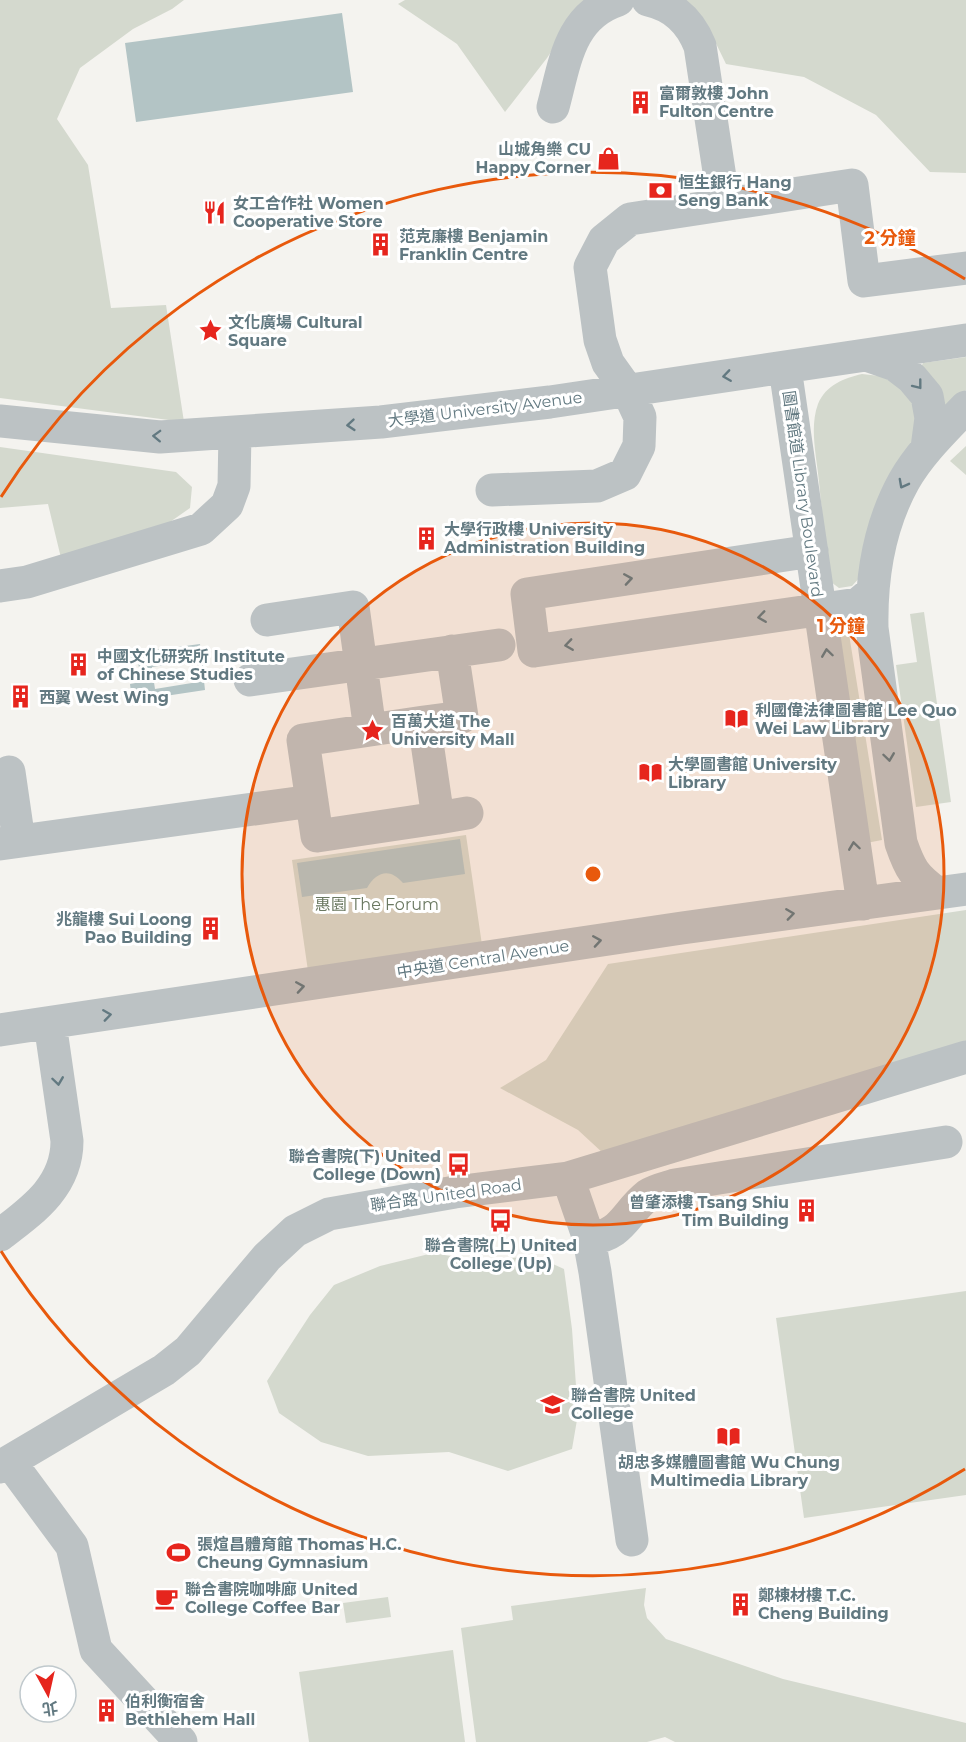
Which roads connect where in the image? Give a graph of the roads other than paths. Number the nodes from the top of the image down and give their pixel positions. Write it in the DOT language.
graph roads {
  1 [pos="618,0"];
  2 [pos="648,0"];
  3 [pos="554,107"];
  4 [pos="724,204"];
  5 [pos="966,268"];
  6 [pos="966,340"];
  7 [pos="869,356"];
  8 [pos="785,368"];
  9 [pos="628,391"];
  10 [pos="966,407"];
  11 [pos="0,421"];
  12 [pos="235,432"];
  13 [pos="927,448"];
  14 [pos="492,490"];
  15 [pos="812,551"];
  16 [pos="0,586"];
  17 [pos="871,593"];
  18 [pos="820,609"];
  19 [pos="267,620"];
  20 [pos="499,645"];
  21 [pos="452,651"];
  22 [pos="361,664"];
  23 [pos="250,680"];
  24 [pos="424,722"];
  25 [pos="370,730"];
  26 [pos="9,772"];
  27 [pos="312,801"];
  28 [pos="10,842"];
  29 [pos="952,891"];
  30 [pos="862,904"];
  31 [pos="50,1023"];
  32 [pos="0,1030"];
  33 [pos="966,1057"];
  34 [pos="946,1142"];
  35 [pos="568,1179"];
  36 [pos="0,1235"];
  37 [pos="589,1239"];
  38 [pos="5,1464"];
  39 [pos="632,1540"];
  40 [pos="181,1742"];
  1 -- 3 [label="street"];
  2 -- 4 [label="street"];
  4 -- 5 [label="street"];
  4 -- 9 [label="street"];
  6 -- 7 [label="street, 大學道 University Avenue"];
  7 -- 8 [label="street, 大學道 University Avenue"];
  7 -- 13 [label="street, one-way"];
  8 -- 9 [label="street, 大學道 University Avenue, one-way"];
  8 -- 15 [label="street, 圖書館道 Library Boulevard"];
  9 -- 12 [label="street, 大學道 University Avenue, one-way"];
  9 -- 14 [label="street"];
  10 -- 13 [label="street"];
  12 -- 11 [label="street, 大學道 University Avenue, one-way"];
  12 -- 16 [label="street"];
  13 -- 17 [label="street, one-way"];
  15 -- 18 [label="street, 圖書館道 Library Boulevard"];
  18 -- 15 [label="street, one-way"];
  17 -- 18 [label="street"];
  17 -- 29 [label="street, one-way"];
  30 -- 18 [label="street, 圖書館道 Library Boulevard, one-way"];
  19 -- 22 [label="street"];
  20 -- 21 [label="street"];
  21 -- 22 [label="street"];
  21 -- 24 [label="street"];
  22 -- 23 [label="street"];
  22 -- 25 [label="street"];
  24 -- 25 [label="street"];
  24 -- 27 [label="street"];
  25 -- 27 [label="street"];
  26 -- 28 [label="street"];
  27 -- 28 [label="street"];
  29 -- 30 [label="street, 中央道 Central Avenue"];
  31 -- 30 [label="street, 中央道 Central Avenue, one-way"];
  31 -- 32 [label="street, 中央道 Central Avenue"];
  31 -- 36 [label="street, one-way"];
  33 -- 35 [label="street, 聯合路 United Road"];
  34 -- 37 [label="street"];
  35 -- 37 [label="street"];
  35 -- 38 [label="street, 聯合路 United Road"];
  37 -- 39 [label="street"];
  38 -- 40 [label="street"];
}
